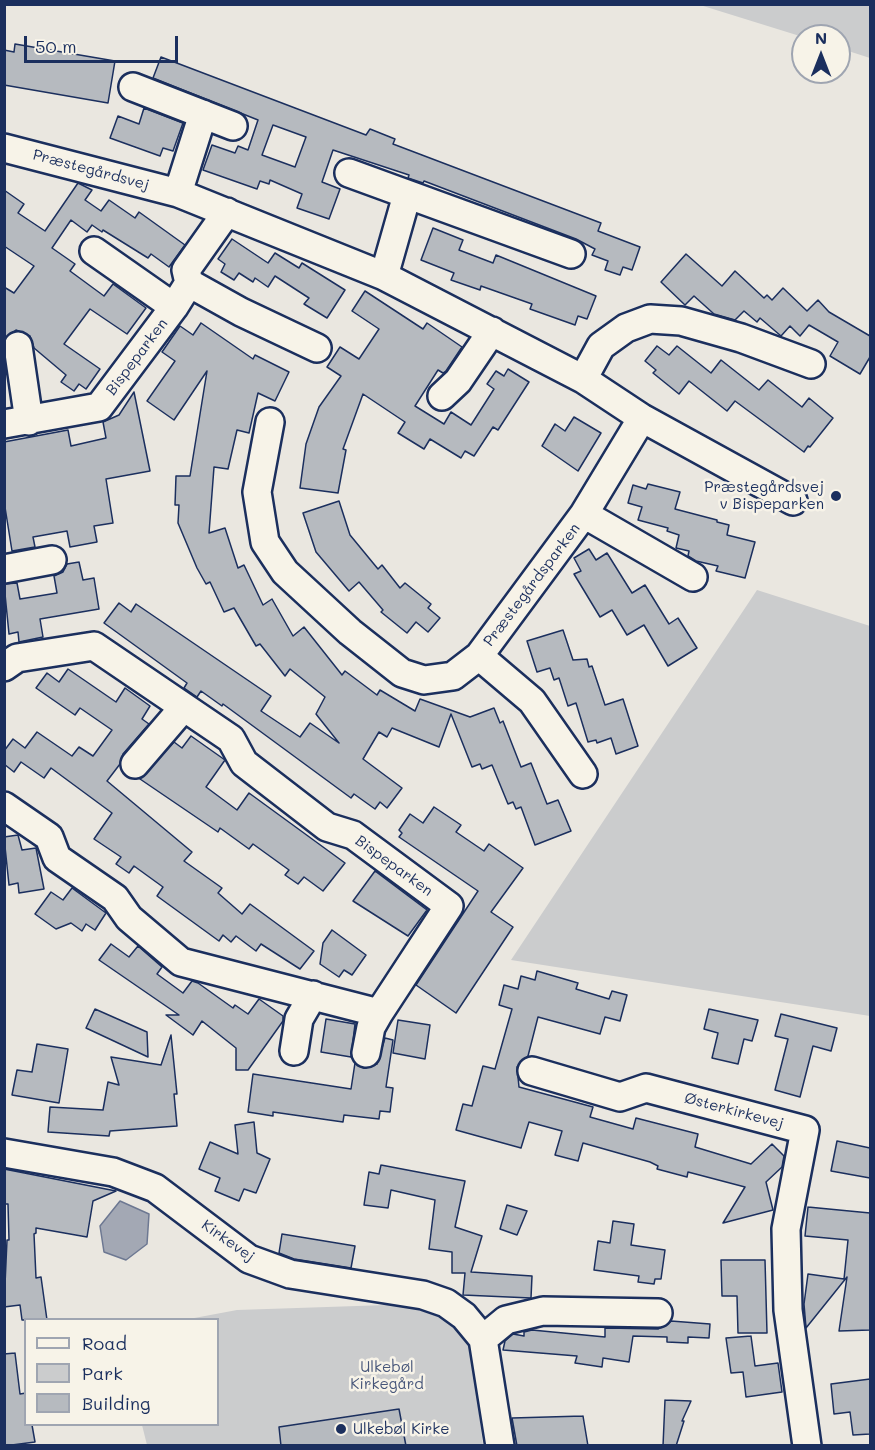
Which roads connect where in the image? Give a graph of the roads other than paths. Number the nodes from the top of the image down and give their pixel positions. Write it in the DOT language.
graph roads {
  1 [pos="133,87"];
  2 [pos="203,114"];
  3 [pos="233,126"];
  4 [pos="4,147"];
  5 [pos="349,173"];
  6 [pos="178,193"];
  7 [pos="407,195"];
  8 [pos="227,212"];
  9 [pos="94,251"];
  10 [pos="571,254"];
  11 [pos="384,276"];
  12 [pos="189,283"];
  13 [pos="174,307"];
  14 [pos="492,331"];
  15 [pos="18,346"];
  16 [pos="317,348"];
  17 [pos="811,364"];
  18 [pos="583,379"];
  19 [pos="442,396"];
  20 [pos="642,418"];
  21 [pos="270,422"];
  22 [pos="17,423"];
  23 [pos="792,501"];
  24 [pos="584,514"];
  25 [pos="52,560"];
  26 [pos="4,569"];
  27 [pos="693,578"];
  28 [pos="479,656"];
  29 [pos="4,667"];
  30 [pos="183,708"];
  31 [pos="135,764"];
  32 [pos="583,774"];
  33 [pos="4,806"];
  34 [pos="313,996"];
  35 [pos="379,1013"];
  36 [pos="294,1051"];
  37 [pos="366,1053"];
  38 [pos="532,1071"];
  39 [pos="4,1153"];
  40 [pos="658,1313"];
  41 [pos="483,1339"];
  42 [pos="500,1446"];
  43 [pos="807,1446"];
  1 -- 2 [label="street"];
  2 -- 3 [label="street"];
  2 -- 6 [label="street"];
  4 -- 6 [label="street, Præstegårdsvej"];
  5 -- 7 [label="street"];
  6 -- 8 [label="street"];
  7 -- 10 [label="street"];
  7 -- 11 [label="street"];
  8 -- 11 [label="street"];
  8 -- 12 [label="street, Bispeparken"];
  9 -- 13 [label="street, Bispeparken"];
  11 -- 14 [label="street"];
  12 -- 13 [label="street, Bispeparken"];
  12 -- 16 [label="street"];
  13 -- 22 [label="street, Bispeparken"];
  14 -- 18 [label="street"];
  14 -- 19 [label="street"];
  15 -- 22 [label="street, Bispeparken"];
  17 -- 18 [label="street"];
  18 -- 20 [label="street"];
  20 -- 23 [label="street"];
  20 -- 24 [label="street, Præstegårdsparken"];
  21 -- 28 [label="street, Præstegårdsparken"];
  24 -- 27 [label="street, Præstegårdsparken"];
  24 -- 28 [label="street, Præstegårdsparken"];
  25 -- 26 [label="street"];
  28 -- 32 [label="street, Præstegårdsparken"];
  29 -- 30 [label="street, Bispeparken"];
  30 -- 31 [label="street"];
  30 -- 35 [label="street, Bispeparken"];
  33 -- 34 [label="street"];
  34 -- 35 [label="street"];
  34 -- 36 [label="street"];
  35 -- 37 [label="street, Bispeparken"];
  38 -- 43 [label="street, Østerkirkevej"];
  39 -- 41 [label="street, Kirkevej"];
  40 -- 41 [label="street"];
  41 -- 42 [label="street"];
}
